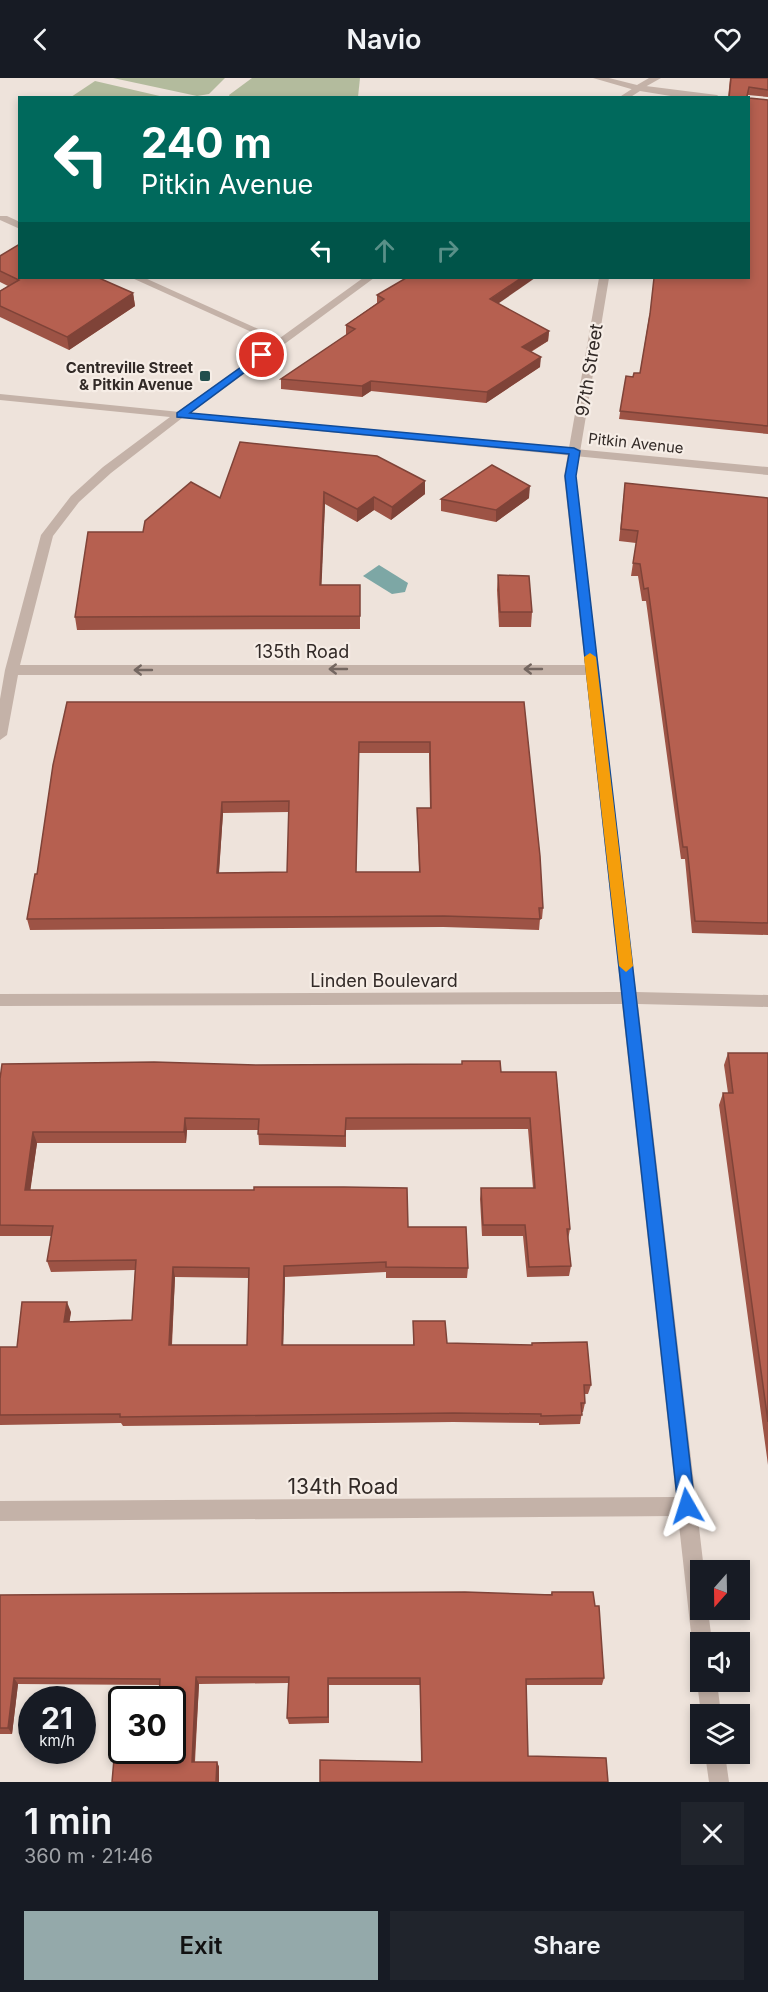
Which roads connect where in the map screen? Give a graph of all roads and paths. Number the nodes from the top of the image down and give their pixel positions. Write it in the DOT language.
graph roads {
  1 [pos="598,78"];
  2 [pos="656,78"];
  3 [pos="639,88"];
  4 [pos="625,96"];
  5 [pos="696,96"];
  6 [pos="3,218"];
  7 [pos="18,224"];
  8 [pos="139,279"];
  9 [pos="368,279"];
  10 [pos="604,279"];
  11 [pos="280,341"];
  12 [pos="0,397"];
  13 [pos="180,415"];
  14 [pos="574,451"];
  15 [pos="768,471"];
  16 [pos="12,670"];
  17 [pos="592,670"];
  18 [pos="0,735"];
  19 [pos="630,999"];
  20 [pos="0,1000"];
  21 [pos="768,1001"];
  22 [pos="687,1506"];
  23 [pos="0,1511"];
  24 [pos="701,1632"];
  25 [pos="717,1764"];
  26 [pos="719,1782"];
  1 -- 3 [label="street"];
  2 -- 3 [label="street"];
  3 -- 4 [label="street"];
  3 -- 5 [label="street"];
  6 -- 7 [label="street"];
  8 -- 11 [label="street"];
  9 -- 11 [label="street"];
  10 -- 14 [label="street, 97th Street"];
  11 -- 13 [label="street"];
  12 -- 13 [label="street, Pitkin Avenue"];
  13 -- 14 [label="street, Pitkin Avenue"];
  13 -- 16 [label="street"];
  14 -- 15 [label="street, Pitkin Avenue"];
  14 -- 17 [label="street, 97th Street"];
  17 -- 16 [label="street, 135th Road, one-way"];
  16 -- 18 [label="street"];
  17 -- 19 [label="street, 97th Street"];
  19 -- 20 [label="street, Linden Boulevard"];
  19 -- 21 [label="street, Linden Boulevard"];
  19 -- 22 [label="street, 97th Street"];
  22 -- 23 [label="street, 134th Road"];
  22 -- 24 [label="street, 97th Street"];
  25 -- 26 [label="street"];
}
